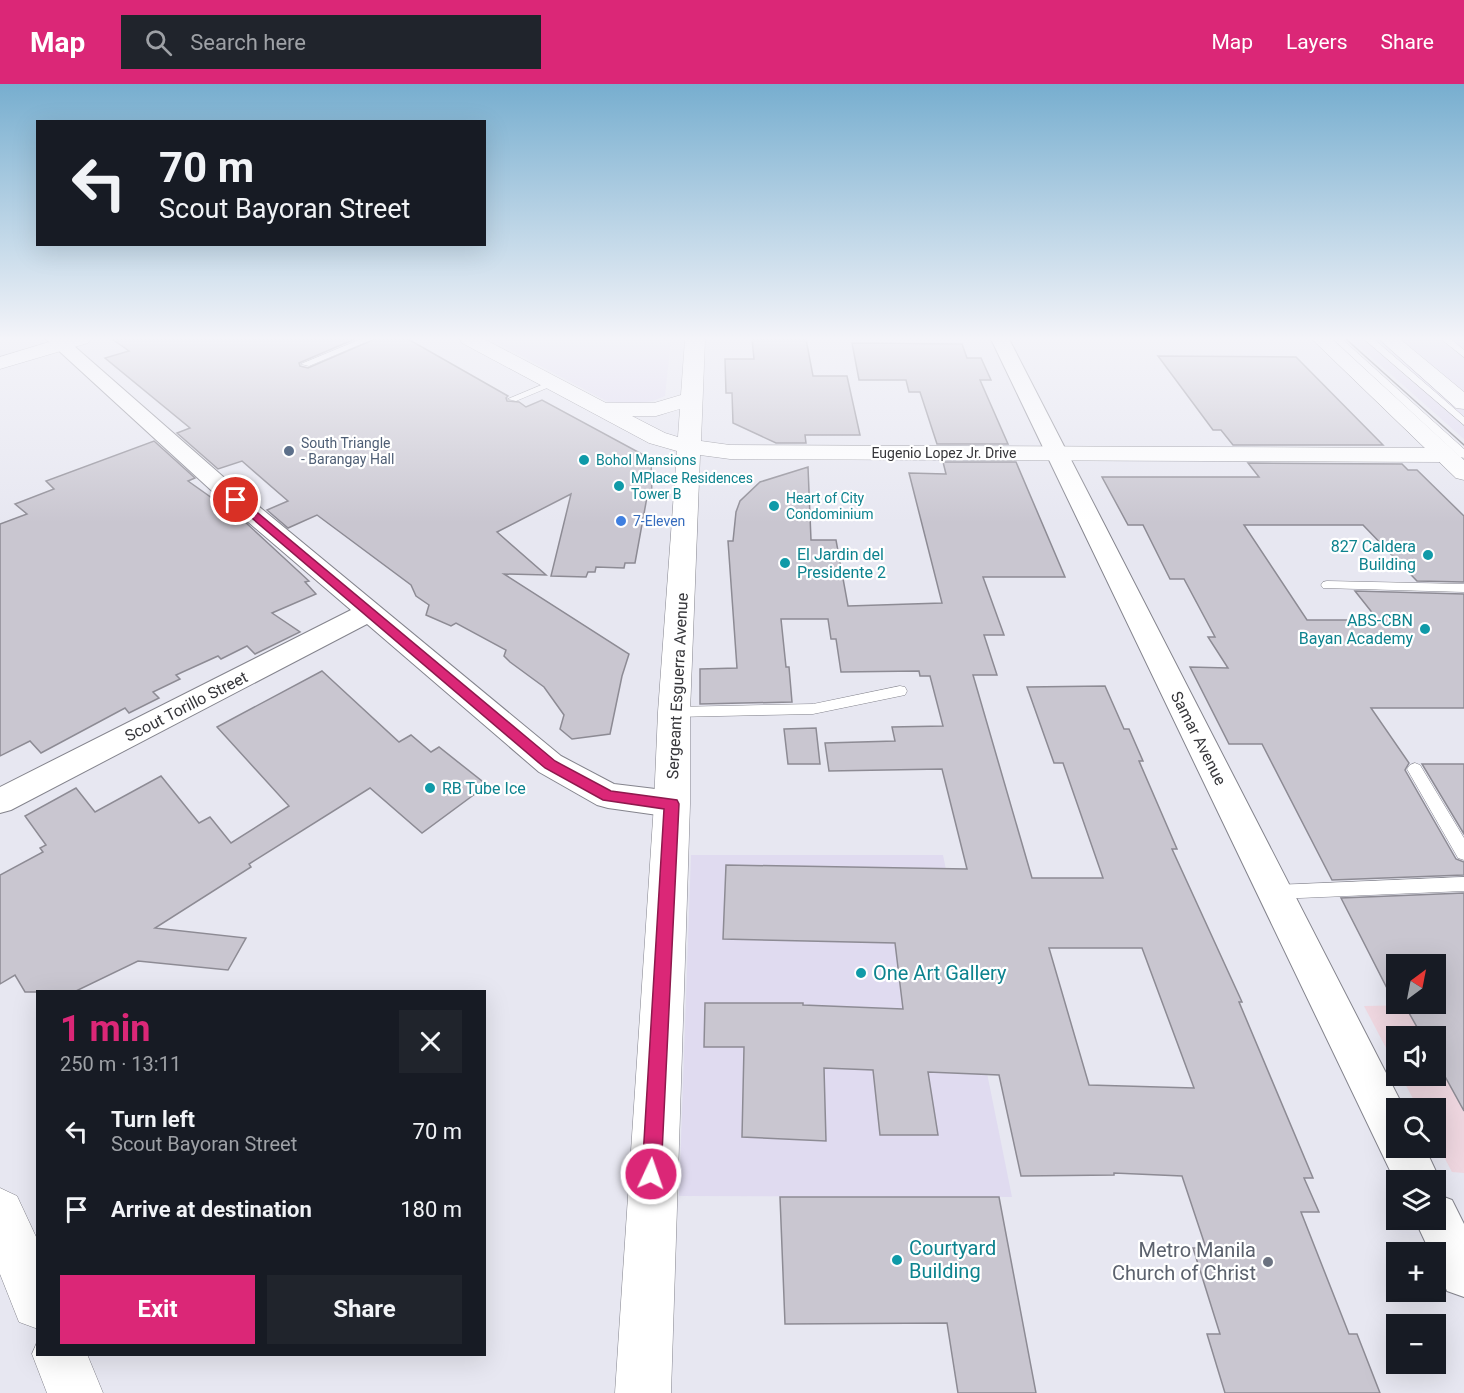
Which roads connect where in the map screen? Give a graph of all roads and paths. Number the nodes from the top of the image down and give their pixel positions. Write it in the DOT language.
graph roads {
  1 [pos="129,400"];
  2 [pos="584,400"];
  3 [pos="687,400"];
  4 [pos="693,400"];
  5 [pos="1030,400"];
  6 [pos="1391,400"];
  7 [pos="1399,400"];
  8 [pos="1439,400"];
  9 [pos="599,409"];
  10 [pos="1464,422"];
  11 [pos="690,447"];
  12 [pos="1056,453"];
  13 [pos="1454,455"];
  14 [pos="1464,473"];
  15 [pos="1327,585"];
  16 [pos="1464,588"];
  17 [pos="371,611"];
  18 [pos="900,691"];
  19 [pos="674,712"];
  20 [pos="1415,768"];
  21 [pos="0,801"];
  22 [pos="672,804"];
  23 [pos="1464,853"];
  24 [pos="1464,884"];
  25 [pos="1276,892"];
  26 [pos="1386,1117"];
  27 [pos="0,1213"];
  28 [pos="1443,1230"];
  29 [pos="1464,1274"];
  30 [pos="36,1299"];
  31 [pos="60,1356"];
  32 [pos="75,1393"];
  33 [pos="643,1393"];
  1 -- 17 [label="street"];
  2 -- 9 [label="main road, Eugenio Lopez Jr. Drive"];
  3 -- 9 [label="main road"];
  4 -- 11 [label="main road, Sergeant Esguerra Avenue"];
  5 -- 12 [label="street, Samar Avenue"];
  6 -- 13 [label="main road"];
  7 -- 13 [label="lane"];
  8 -- 10 [label="lane"];
  9 -- 11 [label="main road, Eugenio Lopez Jr. Drive"];
  11 -- 12 [label="main road, Eugenio Lopez Jr. Drive"];
  11 -- 19 [label="main road, Sergeant Esguerra Avenue"];
  12 -- 13 [label="main road, Eugenio Lopez Jr. Drive"];
  12 -- 25 [label="street, Samar Avenue"];
  13 -- 14 [label="main road"];
  15 -- 16 [label="lane"];
  17 -- 21 [label="street, Scout Torillo Street"];
  17 -- 22 [label="street"];
  18 -- 19 [label="lane"];
  19 -- 22 [label="main road, Sergeant Esguerra Avenue"];
  20 -- 23 [label="lane"];
  22 -- 33 [label="main road, Sergeant Esguerra Avenue"];
  24 -- 25 [label="lane"];
  25 -- 26 [label="street, Samar Avenue"];
  27 -- 30 [label="main road"];
  28 -- 29 [label="street"];
  31 -- 32 [label="main road"];
}
